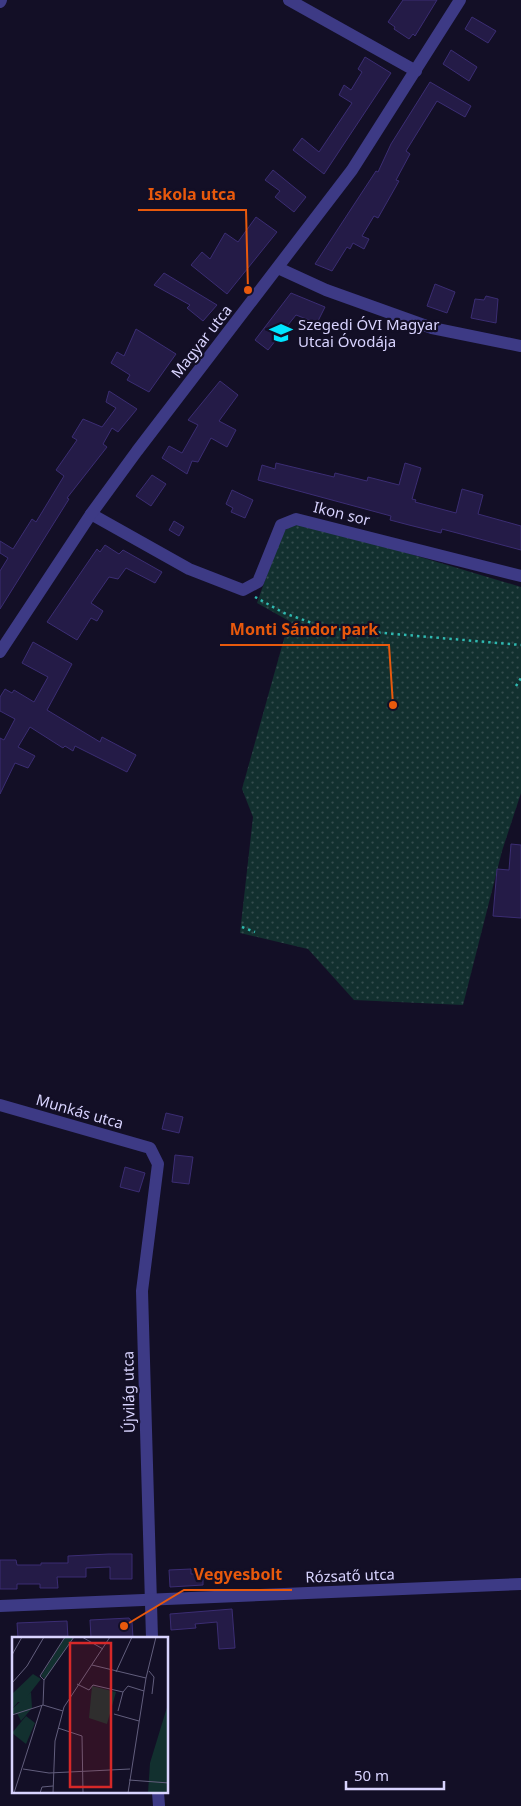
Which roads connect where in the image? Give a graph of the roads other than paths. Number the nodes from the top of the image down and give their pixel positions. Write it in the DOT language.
graph roads {
  1 [pos="288,0"];
  2 [pos="460,0"];
  3 [pos="416,71"];
  4 [pos="278,268"];
  5 [pos="521,346"];
  6 [pos="91,514"];
  7 [pos="521,576"];
  8 [pos="0,652"];
  9 [pos="0,1105"];
  10 [pos="150,1148"];
  11 [pos="521,1584"];
  12 [pos="150,1599"];
  13 [pos="0,1606"];
  14 [pos="152,1637"];
  1 -- 3 [label="street"];
  2 -- 3 [label="street, Magyar utca"];
  3 -- 4 [label="street, Magyar utca"];
  4 -- 5 [label="street"];
  4 -- 6 [label="street, Magyar utca"];
  6 -- 7 [label="street, Ikon sor"];
  6 -- 8 [label="street, Magyar utca"];
  9 -- 10 [label="street, Munkás utca"];
  10 -- 12 [label="street, Újvilág utca"];
  11 -- 12 [label="street, Rózsatő utca"];
  12 -- 13 [label="street, Rózsatő utca"];
  12 -- 14 [label="street, Újvilág utca"];
}
